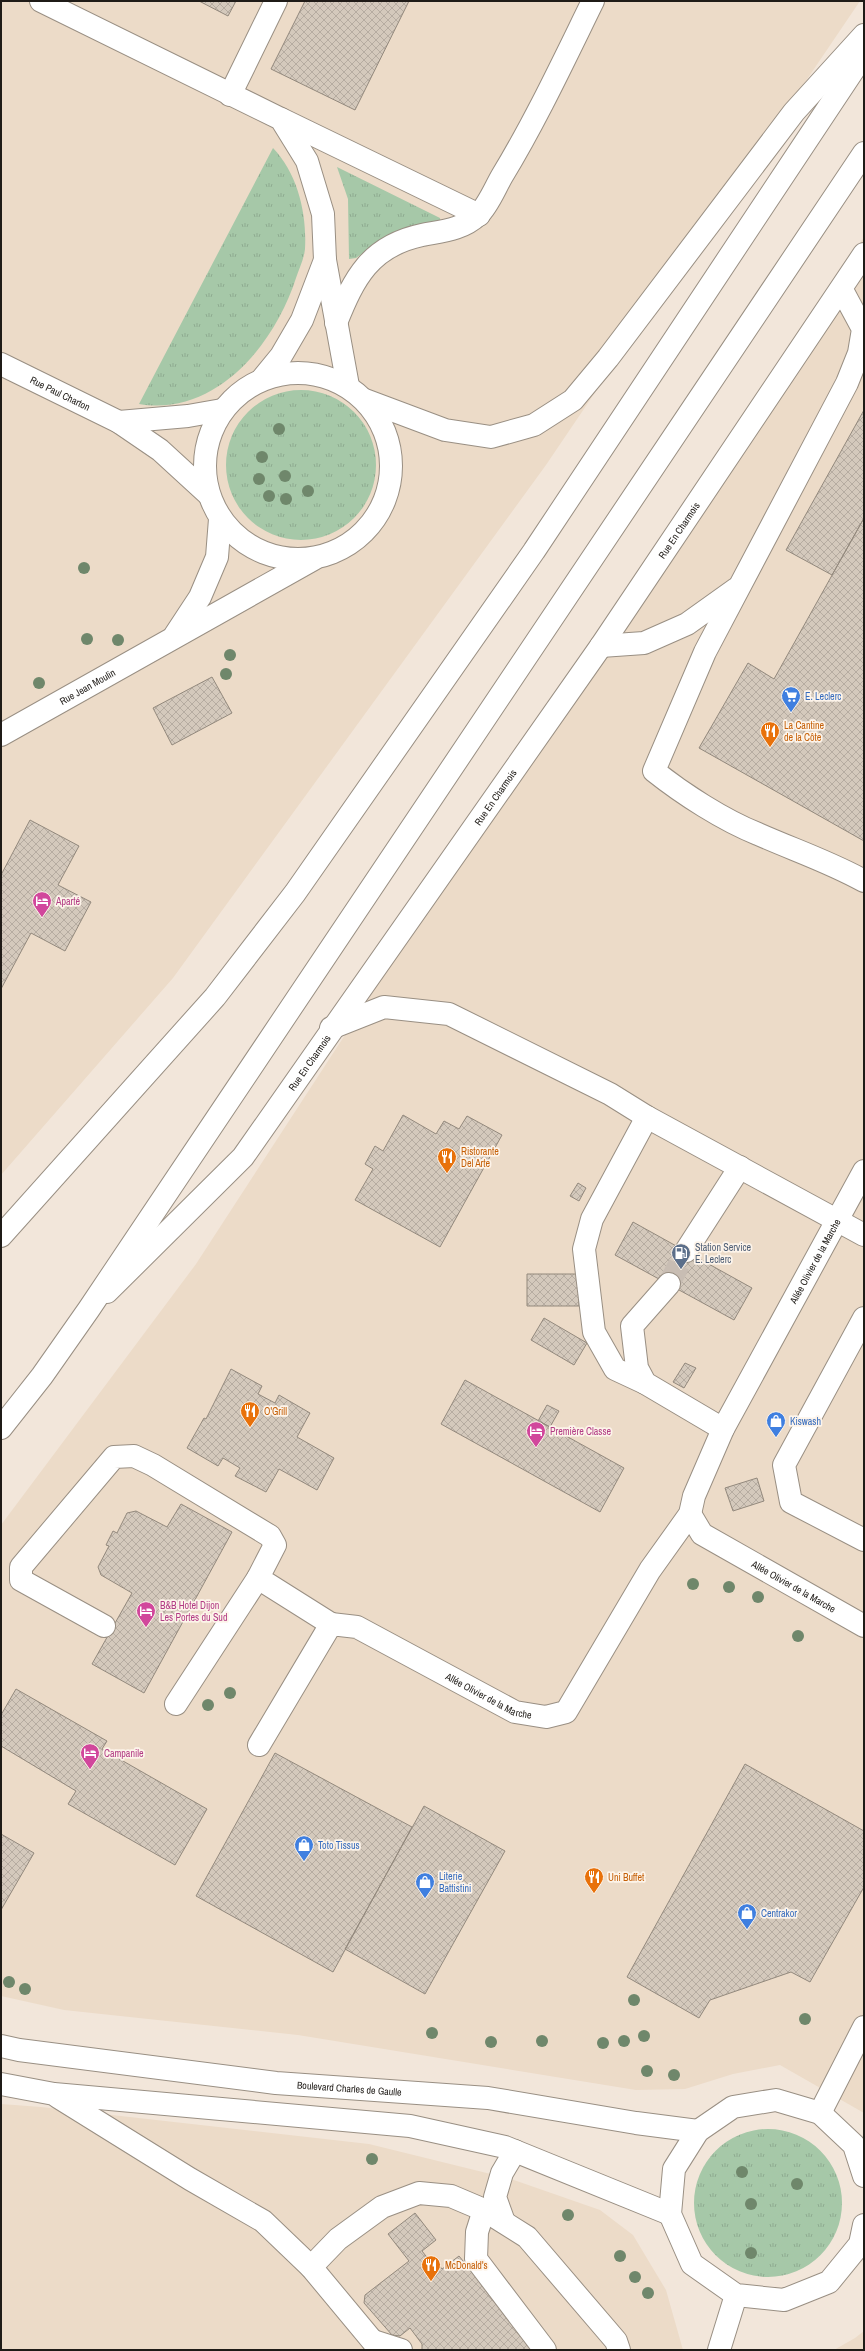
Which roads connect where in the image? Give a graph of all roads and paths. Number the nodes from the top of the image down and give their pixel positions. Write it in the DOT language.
graph roads {
  1 [pos="41,1"];
  2 [pos="276,1"];
  3 [pos="593,1"];
  4 [pos="864,35"];
  5 [pos="864,54"];
  6 [pos="230,95"];
  7 [pos="281,119"];
  8 [pos="864,153"];
  9 [pos="479,215"];
  10 [pos="864,254"];
  11 [pos="325,260"];
  12 [pos="842,290"];
  13 [pos="336,323"];
  14 [pos="1,364"];
  15 [pos="263,378"];
  16 [pos="348,386"];
  17 [pos="365,400"];
  18 [pos="222,410"];
  19 [pos="119,422"];
  20 [pos="208,494"];
  21 [pos="220,519"];
  22 [pos="316,558"];
  23 [pos="739,586"];
  24 [pos="173,637"];
  25 [pos="601,646"];
  26 [pos="1,735"];
  27 [pos="864,881"];
  28 [pos="331,1028"];
  29 [pos="647,1117"];
  30 [pos="740,1167"];
  31 [pos="864,1172"];
  32 [pos="837,1222"];
  33 [pos="864,1235"];
  34 [pos="1,1236"];
  35 [pos="686,1251"];
  36 [pos="669,1284"];
  37 [pos="89,1309"];
  38 [pos="864,1318"];
  39 [pos="645,1384"];
  40 [pos="1,1428"];
  41 [pos="723,1430"];
  42 [pos="690,1514"];
  43 [pos="864,1540"];
  44 [pos="258,1578"];
  45 [pos="331,1624"];
  46 [pos="104,1626"];
  47 [pos="864,1626"];
  48 [pos="176,1704"];
  49 [pos="259,1745"];
  50 [pos="864,2027"];
  51 [pos="1,2046"];
  52 [pos="1,2084"];
  53 [pos="54,2094"];
  54 [pos="820,2113"];
  55 [pos="698,2131"];
  56 [pos="514,2151"];
  57 [pos="864,2176"];
  58 [pos="484,2210"];
  59 [pos="670,2214"];
  60 [pos="504,2222"];
  61 [pos="863,2238"];
  62 [pos="311,2267"];
  63 [pos="736,2295"];
  64 [pos="377,2346"];
  65 [pos="401,2350"];
  66 [pos="545,2350"];
  67 [pos="619,2350"];
  68 [pos="719,2350"];
  1 -- 6 [label="street"];
  2 -- 6 [label="street"];
  3 -- 9 [label="street"];
  4 -- 17 [label="street"];
  5 -- 34 [label="street"];
  6 -- 7 [label="street"];
  7 -- 9 [label="street"];
  7 -- 11 [label="street"];
  8 -- 37 [label="street"];
  9 -- 13 [label="street"];
  10 -- 12 [label="street, Rue En Charmois"];
  11 -- 13 [label="street"];
  11 -- 15 [label="street"];
  12 -- 23 [label="street"];
  12 -- 25 [label="street, Rue En Charmois"];
  13 -- 16 [label="street"];
  14 -- 19 [label="street, Rue Paul Charton"];
  15 -- 16 [label="street"];
  15 -- 18 [label="street"];
  16 -- 17 [label="street"];
  17 -- 22 [label="street"];
  18 -- 19 [label="street"];
  18 -- 20 [label="street"];
  19 -- 20 [label="street, Rue Paul Charton"];
  20 -- 21 [label="street"];
  21 -- 22 [label="street"];
  21 -- 24 [label="street, Rue Jean Moulin"];
  22 -- 24 [label="street, Rue Jean Moulin"];
  23 -- 25 [label="street"];
  23 -- 27 [label="street"];
  24 -- 26 [label="street, Rue Jean Moulin"];
  25 -- 28 [label="street, Rue En Charmois"];
  28 -- 29 [label="street, Allée Olivier de la Marche"];
  28 -- 37 [label="street, Rue En Charmois"];
  29 -- 30 [label="street, Allée Olivier de la Marche"];
  29 -- 39 [label="street"];
  30 -- 32 [label="street, Allée Olivier de la Marche"];
  30 -- 35 [label="street"];
  31 -- 32 [label="street"];
  32 -- 33 [label="street"];
  32 -- 41 [label="street, Allée Olivier de la Marche"];
  36 -- 39 [label="street"];
  37 -- 40 [label="street"];
  38 -- 43 [label="street"];
  39 -- 41 [label="street"];
  41 -- 42 [label="street, Allée Olivier de la Marche"];
  42 -- 45 [label="street, Allée Olivier de la Marche"];
  42 -- 47 [label="street, Allée Olivier de la Marche"];
  44 -- 45 [label="street"];
  44 -- 46 [label="street"];
  44 -- 48 [label="street"];
  45 -- 49 [label="street"];
  50 -- 54 [label="street"];
  51 -- 55 [label="street, Boulevard Charles de Gaulle"];
  52 -- 53 [label="street"];
  53 -- 56 [label="street"];
  53 -- 62 [label="street"];
  54 -- 55 [label="street"];
  54 -- 57 [label="street"];
  55 -- 59 [label="street"];
  56 -- 59 [label="street"];
  56 -- 60 [label="street"];
  58 -- 60 [label="street"];
  58 -- 62 [label="street"];
  58 -- 66 [label="street"];
  59 -- 63 [label="street"];
  60 -- 67 [label="street"];
  61 -- 63 [label="street"];
  62 -- 64 [label="street"];
  63 -- 68 [label="street"];
  64 -- 65 [label="street"];
}
